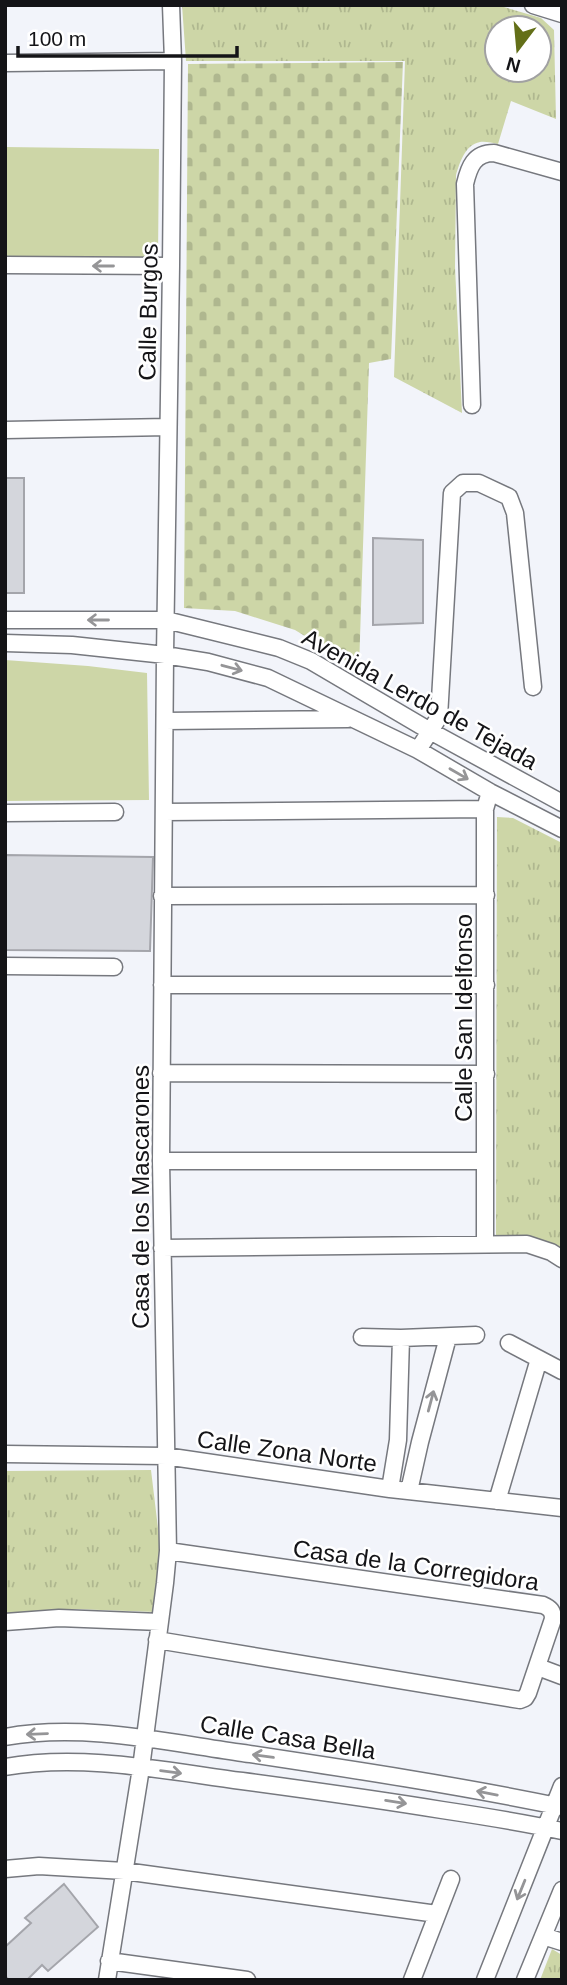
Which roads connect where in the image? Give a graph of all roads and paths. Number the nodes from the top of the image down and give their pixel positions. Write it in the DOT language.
graph roads {
  1 [pos="172,5"];
  2 [pos="533,5"];
  3 [pos="562,14"];
  4 [pos="173,61"];
  5 [pos="5,63"];
  6 [pos="562,172"];
  7 [pos="5,265"];
  8 [pos="172,266"];
  9 [pos="472,405"];
  10 [pos="168,427"];
  11 [pos="5,429"];
  12 [pos="5,620"];
  13 [pos="166,620"];
  14 [pos="5,643"];
  15 [pos="165,654"];
  16 [pos="534,687"];
  17 [pos="351,719"];
  18 [pos="165,721"];
  19 [pos="430,731"];
  20 [pos="418,750"];
  21 [pos="490,792"];
  22 [pos="562,803"];
  23 [pos="485,809"];
  24 [pos="115,812"];
  25 [pos="164,812"];
  26 [pos="5,813"];
  27 [pos="562,829"];
  28 [pos="486,895"];
  29 [pos="162,896"];
  30 [pos="5,966"];
  31 [pos="114,967"];
  32 [pos="162,985"];
  33 [pos="486,985"];
  34 [pos="161,1073"];
  35 [pos="486,1073"];
  36 [pos="161,1161"];
  37 [pos="485,1161"];
  38 [pos="485,1244"];
  39 [pos="162,1248"];
  40 [pos="562,1259"];
  41 [pos="477,1335"];
  42 [pos="362,1337"];
  43 [pos="448,1337"];
  44 [pos="401,1338"];
  45 [pos="509,1343"];
  46 [pos="539,1359"];
  47 [pos="562,1371"];
  48 [pos="398,1440"];
  49 [pos="420,1442"];
  50 [pos="5,1454"];
  51 [pos="165,1456"];
  52 [pos="390,1489"];
  53 [pos="410,1491"];
  54 [pos="497,1501"];
  55 [pos="562,1508"];
  56 [pos="168,1551"];
  57 [pos="5,1622"];
  58 [pos="160,1622"];
  59 [pos="157,1640"];
  60 [pos="538,1667"];
  61 [pos="562,1676"];
  62 [pos="5,1737"];
  63 [pos="145,1739"];
  64 [pos="5,1767"];
  65 [pos="141,1768"];
  66 [pos="354,1770"];
  67 [pos="562,1786"];
  68 [pos="351,1795"];
  69 [pos="558,1806"];
  70 [pos="554,1829"];
  71 [pos="5,1870"];
  72 [pos="124,1871"];
  73 [pos="451,1879"];
  74 [pos="562,1890"];
  75 [pos="437,1914"];
  76 [pos="543,1936"];
  77 [pos="562,1942"];
  78 [pos="109,1961"];
  79 [pos="107,1980"];
  80 [pos="247,1980"];
  81 [pos="412,1980"];
  82 [pos="485,1980"];
  83 [pos="525,1980"];
  1 -- 4 [label="street, Calle Burgos"];
  2 -- 3 [label="street"];
  4 -- 5 [label="street"];
  4 -- 8 [label="street, Calle Burgos"];
  6 -- 9 [label="street"];
  8 -- 7 [label="street, one-way"];
  8 -- 10 [label="street, Calle Burgos"];
  10 -- 11 [label="street"];
  10 -- 13 [label="street, Calle Burgos"];
  13 -- 12 [label="street, Avenida Lerdo de Tejada, one-way"];
  13 -- 15 [label="street, Calle Burgos"];
  13 -- 19 [label="street, Avenida Lerdo de Tejada"];
  14 -- 15 [label="street, Avenida Lerdo de Tejada"];
  15 -- 17 [label="street, Avenida Lerdo de Tejada, one-way"];
  15 -- 18 [label="street, Casa de los Mascarones"];
  16 -- 19 [label="street"];
  17 -- 18 [label="street"];
  17 -- 20 [label="street, Avenida Lerdo de Tejada"];
  18 -- 25 [label="street, Casa de los Mascarones"];
  19 -- 20 [label="street"];
  19 -- 22 [label="street, Avenida Lerdo de Tejada"];
  20 -- 21 [label="street, Avenida Lerdo de Tejada, one-way"];
  21 -- 23 [label="street, Calle San Idelfonso"];
  21 -- 27 [label="street, Avenida Lerdo de Tejada"];
  23 -- 25 [label="street"];
  23 -- 28 [label="street, Calle San Idelfonso"];
  24 -- 26 [label="street"];
  25 -- 29 [label="street, Casa de los Mascarones"];
  28 -- 29 [label="street"];
  28 -- 33 [label="street, Calle San Idelfonso"];
  29 -- 32 [label="street, Casa de los Mascarones"];
  30 -- 31 [label="street"];
  32 -- 33 [label="street"];
  32 -- 34 [label="street, Casa de los Mascarones"];
  33 -- 35 [label="street, Calle San Idelfonso"];
  34 -- 35 [label="street"];
  34 -- 36 [label="street, Casa de los Mascarones"];
  35 -- 37 [label="street, Calle San Idelfonso"];
  36 -- 37 [label="street"];
  36 -- 39 [label="street, Casa de los Mascarones"];
  37 -- 38 [label="street, Calle San Idelfonso"];
  38 -- 39 [label="street"];
  38 -- 40 [label="street"];
  39 -- 51 [label="street, Casa de los Mascarones"];
  41 -- 43 [label="street"];
  42 -- 44 [label="street"];
  43 -- 44 [label="street"];
  49 -- 43 [label="street, one-way"];
  44 -- 48 [label="street"];
  45 -- 46 [label="street"];
  46 -- 47 [label="street"];
  46 -- 54 [label="street"];
  48 -- 49 [label="street"];
  48 -- 52 [label="street"];
  49 -- 53 [label="street"];
  50 -- 51 [label="street, Calle Zona Norte"];
  51 -- 52 [label="street, Calle Zona Norte"];
  51 -- 56 [label="street, Casa de los Mascarones"];
  52 -- 53 [label="street, Calle Zona Norte"];
  53 -- 54 [label="street, Calle Zona Norte"];
  54 -- 55 [label="street, Calle Zona Norte"];
  56 -- 58 [label="street, Casa de los Mascarones"];
  56 -- 60 [label="street, Casa de la Corregidora"];
  57 -- 58 [label="street"];
  58 -- 59 [label="street, Casa de los Mascarones"];
  59 -- 60 [label="street, Casa de la Corregidora"];
  59 -- 63 [label="street, Casa de los Mascarones"];
  60 -- 61 [label="street"];
  63 -- 62 [label="street, Calle Casa Bella, one-way"];
  63 -- 65 [label="street, Casa de los Mascarones"];
  66 -- 63 [label="street, Calle Casa Bella, one-way"];
  64 -- 65 [label="street, Calle Casa Bella"];
  65 -- 68 [label="street, Calle Casa Bella, one-way"];
  65 -- 72 [label="street, Casa de los Mascarones"];
  66 -- 68 [label="street"];
  69 -- 66 [label="street, Calle Casa Bella, one-way"];
  67 -- 69 [label="street"];
  68 -- 70 [label="street, Calle Casa Bella, one-way"];
  69 -- 70 [label="street"];
  70 -- 82 [label="street, one-way"];
  71 -- 72 [label="street"];
  72 -- 75 [label="street"];
  72 -- 78 [label="street, Casa de los Mascarones"];
  73 -- 75 [label="street"];
  74 -- 76 [label="street"];
  75 -- 81 [label="street"];
  76 -- 77 [label="street"];
  76 -- 83 [label="street"];
  78 -- 79 [label="street, Casa de los Mascarones"];
  78 -- 80 [label="street"];
}
